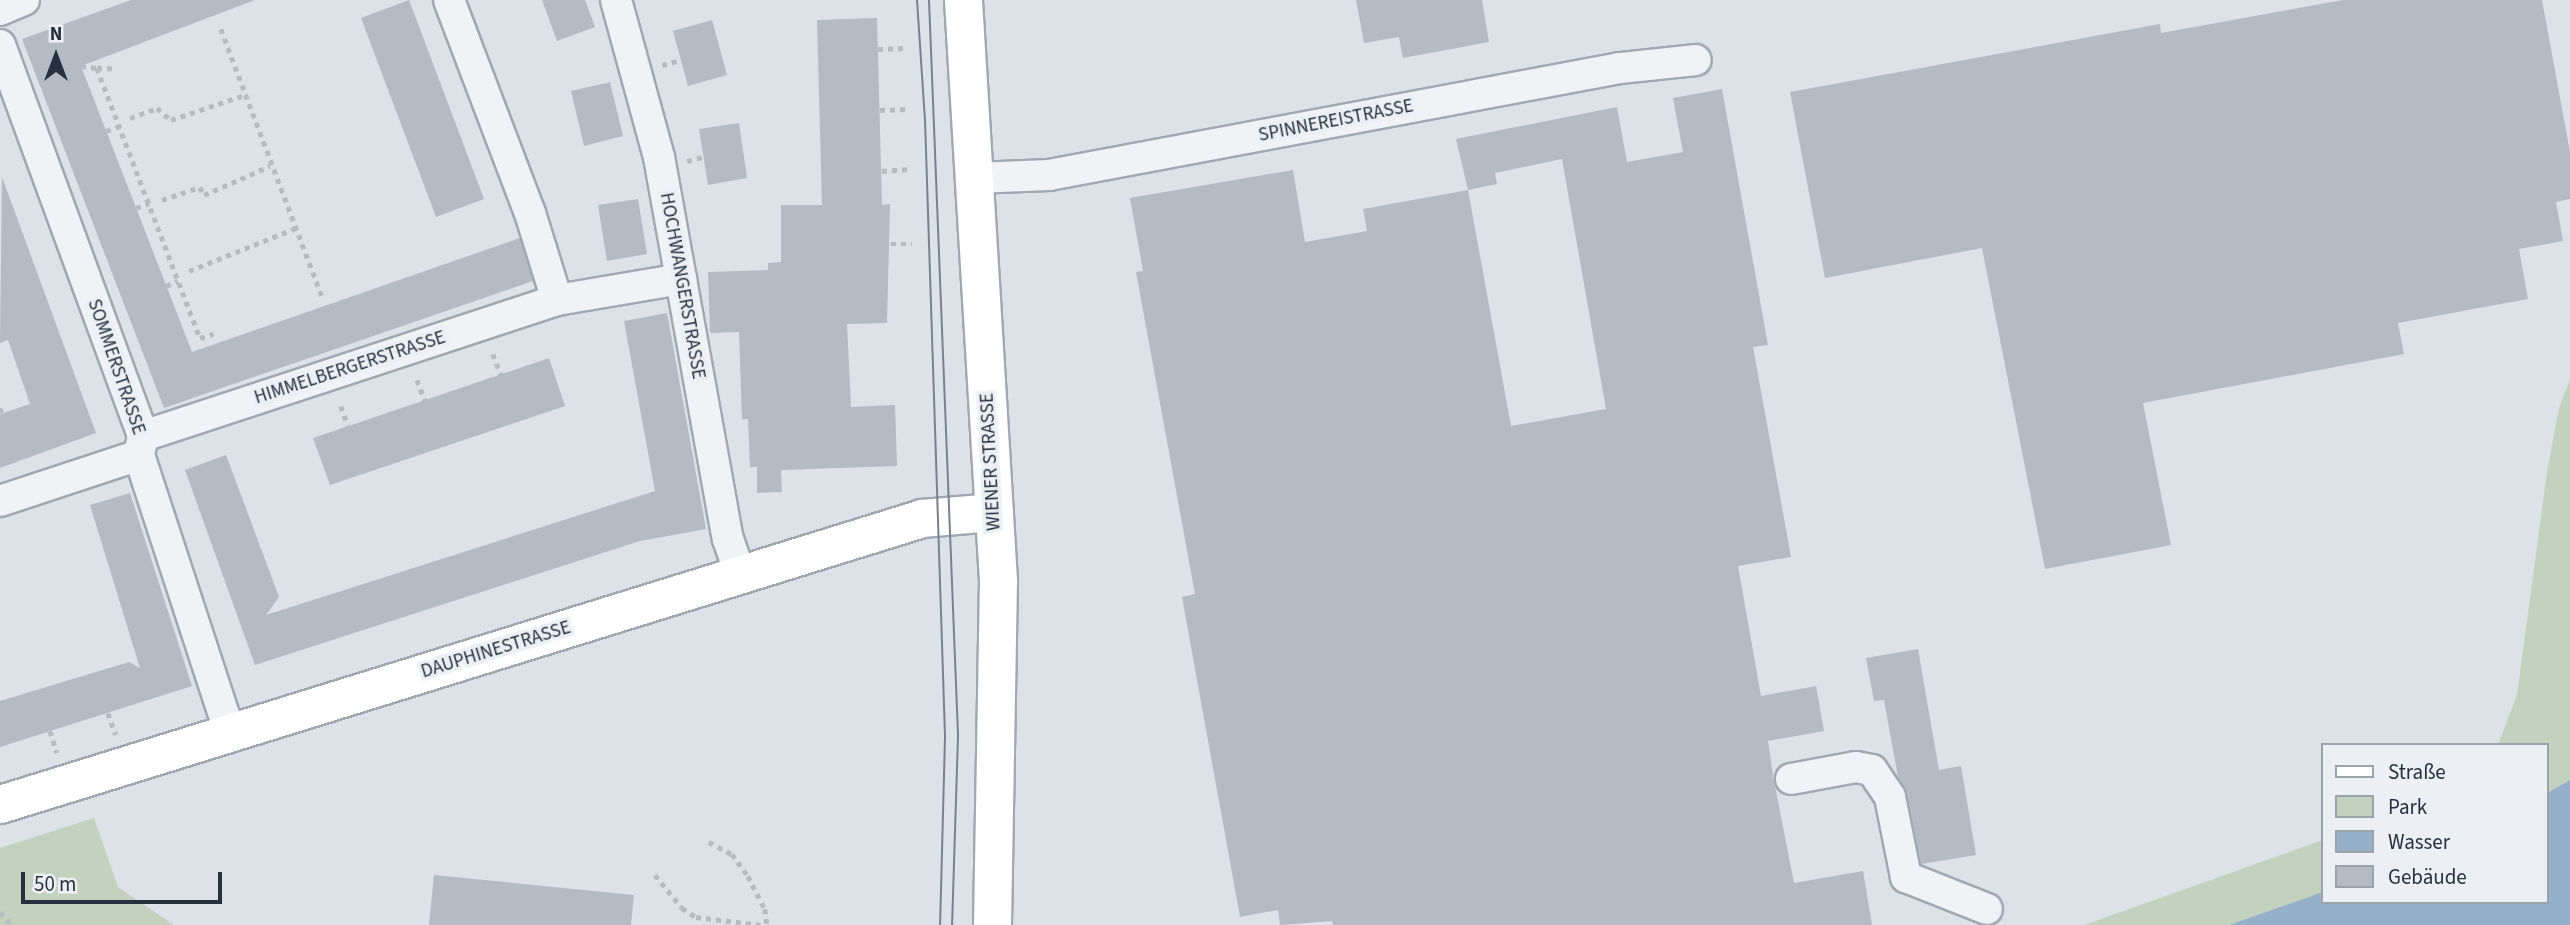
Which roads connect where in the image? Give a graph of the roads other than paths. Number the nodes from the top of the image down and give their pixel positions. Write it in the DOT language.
graph roads {
  1 [pos="24,0"];
  2 [pos="449,0"];
  3 [pos="615,0"];
  4 [pos="964,0"];
  5 [pos="0,10"];
  6 [pos="0,45"];
  7 [pos="1696,60"];
  8 [pos="975,178"];
  9 [pos="681,279"];
  10 [pos="557,300"];
  11 [pos="141,446"];
  12 [pos="0,501"];
  13 [pos="994,512"];
  14 [pos="740,574"];
  15 [pos="230,733"];
  16 [pos="1791,779"];
  17 [pos="0,804"];
  18 [pos="1987,909"];
  19 [pos="992,925"];
  1 -- 5 [label="street"];
  2 -- 10 [label="street"];
  3 -- 9 [label="street, HOCHWANGERSTRASSE"];
  4 -- 8 [label="main road, WIENER STRASSE"];
  6 -- 11 [label="street, SOMMERSTRASSE"];
  7 -- 8 [label="street, SPINNEREISTRASSE"];
  8 -- 13 [label="main road, WIENER STRASSE"];
  9 -- 10 [label="street, HIMMELBERGERSTRASSE"];
  9 -- 14 [label="street, HOCHWANGERSTRASSE"];
  10 -- 11 [label="street, HIMMELBERGERSTRASSE"];
  11 -- 12 [label="street, HIMMELBERGERSTRASSE"];
  11 -- 15 [label="street, SOMMERSTRASSE"];
  13 -- 14 [label="main road, DAUPHINESTRASSE"];
  13 -- 19 [label="main road, WIENER STRASSE"];
  14 -- 15 [label="main road, DAUPHINESTRASSE"];
  15 -- 17 [label="main road, DAUPHINESTRASSE"];
  16 -- 18 [label="street"];
}
